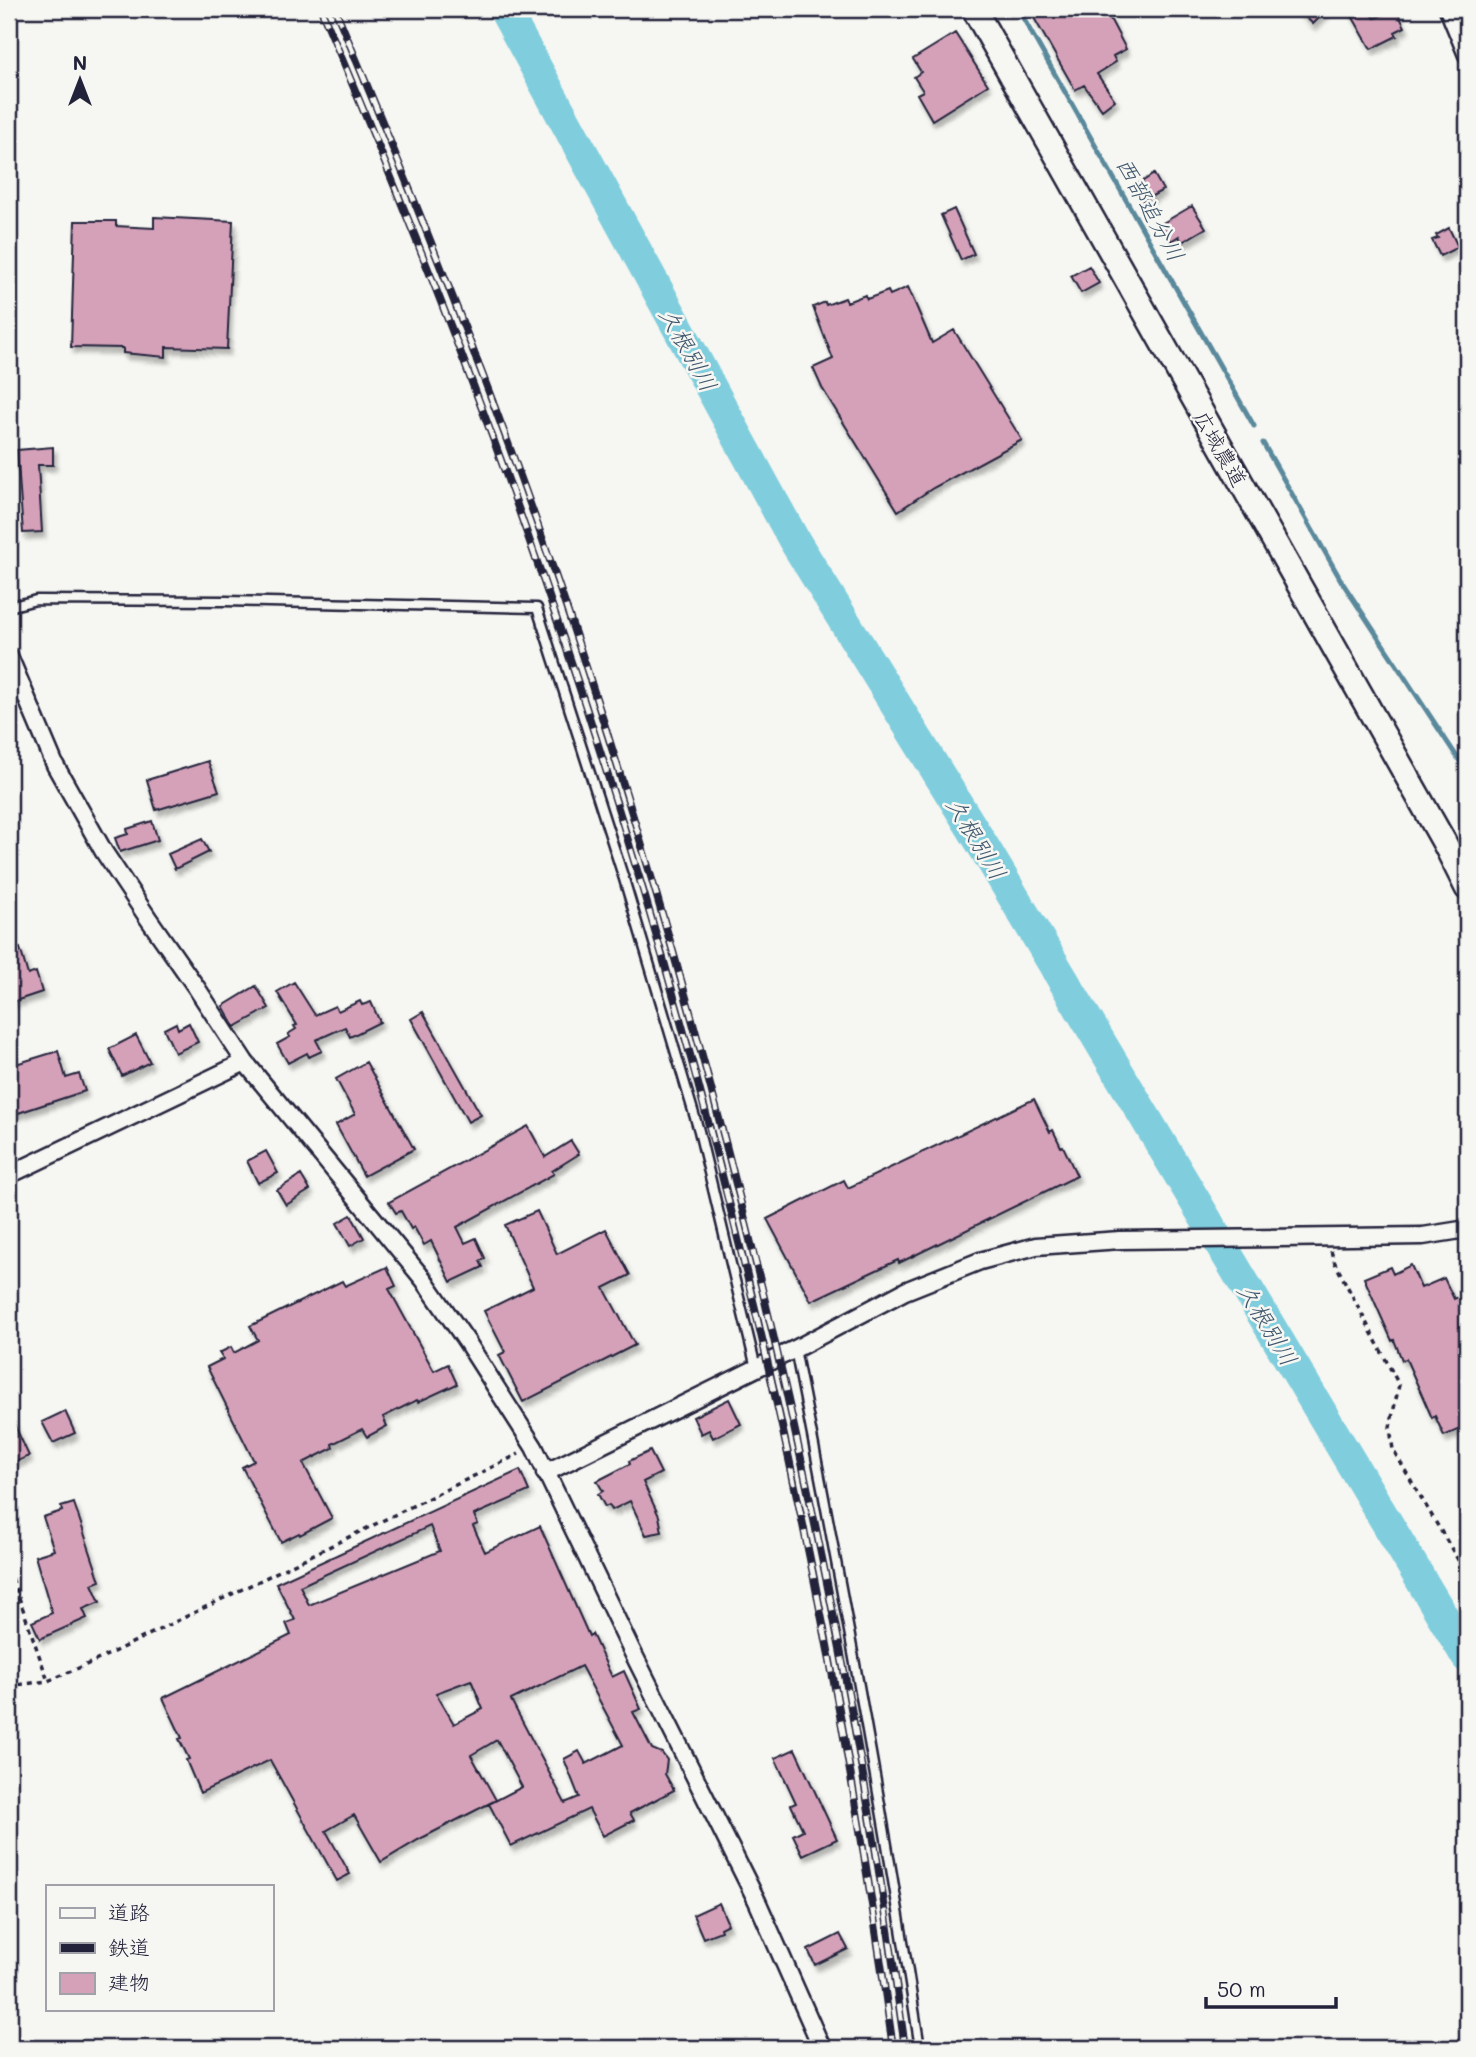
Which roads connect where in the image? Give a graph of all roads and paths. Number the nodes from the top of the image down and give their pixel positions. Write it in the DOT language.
graph roads {
  1 [pos="1448,9"];
  2 [pos="980,13"];
  3 [pos="1462,25"];
  4 [pos="1467,55"];
  5 [pos="9,607"];
  6 [pos="9,656"];
  7 [pos="1467,888"];
  8 [pos="245,1062"];
  9 [pos="9,1175"];
  10 [pos="1467,1229"];
  11 [pos="1328,1236"];
  12 [pos="795,1349"];
  13 [pos="756,1368"];
  14 [pos="534,1447"];
  15 [pos="545,1473"];
  16 [pos="9,1569"];
  17 [pos="1467,1575"];
  18 [pos="48,1681"];
  19 [pos="9,1686"];
  20 [pos="822,2048"];
  21 [pos="920,2048"];
  1 -- 3 [label="street"];
  2 -- 7 [label="street, 広域農道"];
  3 -- 4 [label="street"];
  5 -- 13 [label="lane"];
  6 -- 8 [label="street"];
  8 -- 9 [label="street"];
  8 -- 14 [label="street"];
  10 -- 11 [label="street"];
  11 -- 12 [label="street"];
  11 -- 17 [label="path"];
  12 -- 13 [label="street"];
  12 -- 21 [label="lane"];
  13 -- 15 [label="street"];
  14 -- 15 [label="street"];
  14 -- 18 [label="path"];
  15 -- 20 [label="street"];
  16 -- 18 [label="path"];
  18 -- 19 [label="path"];
}
